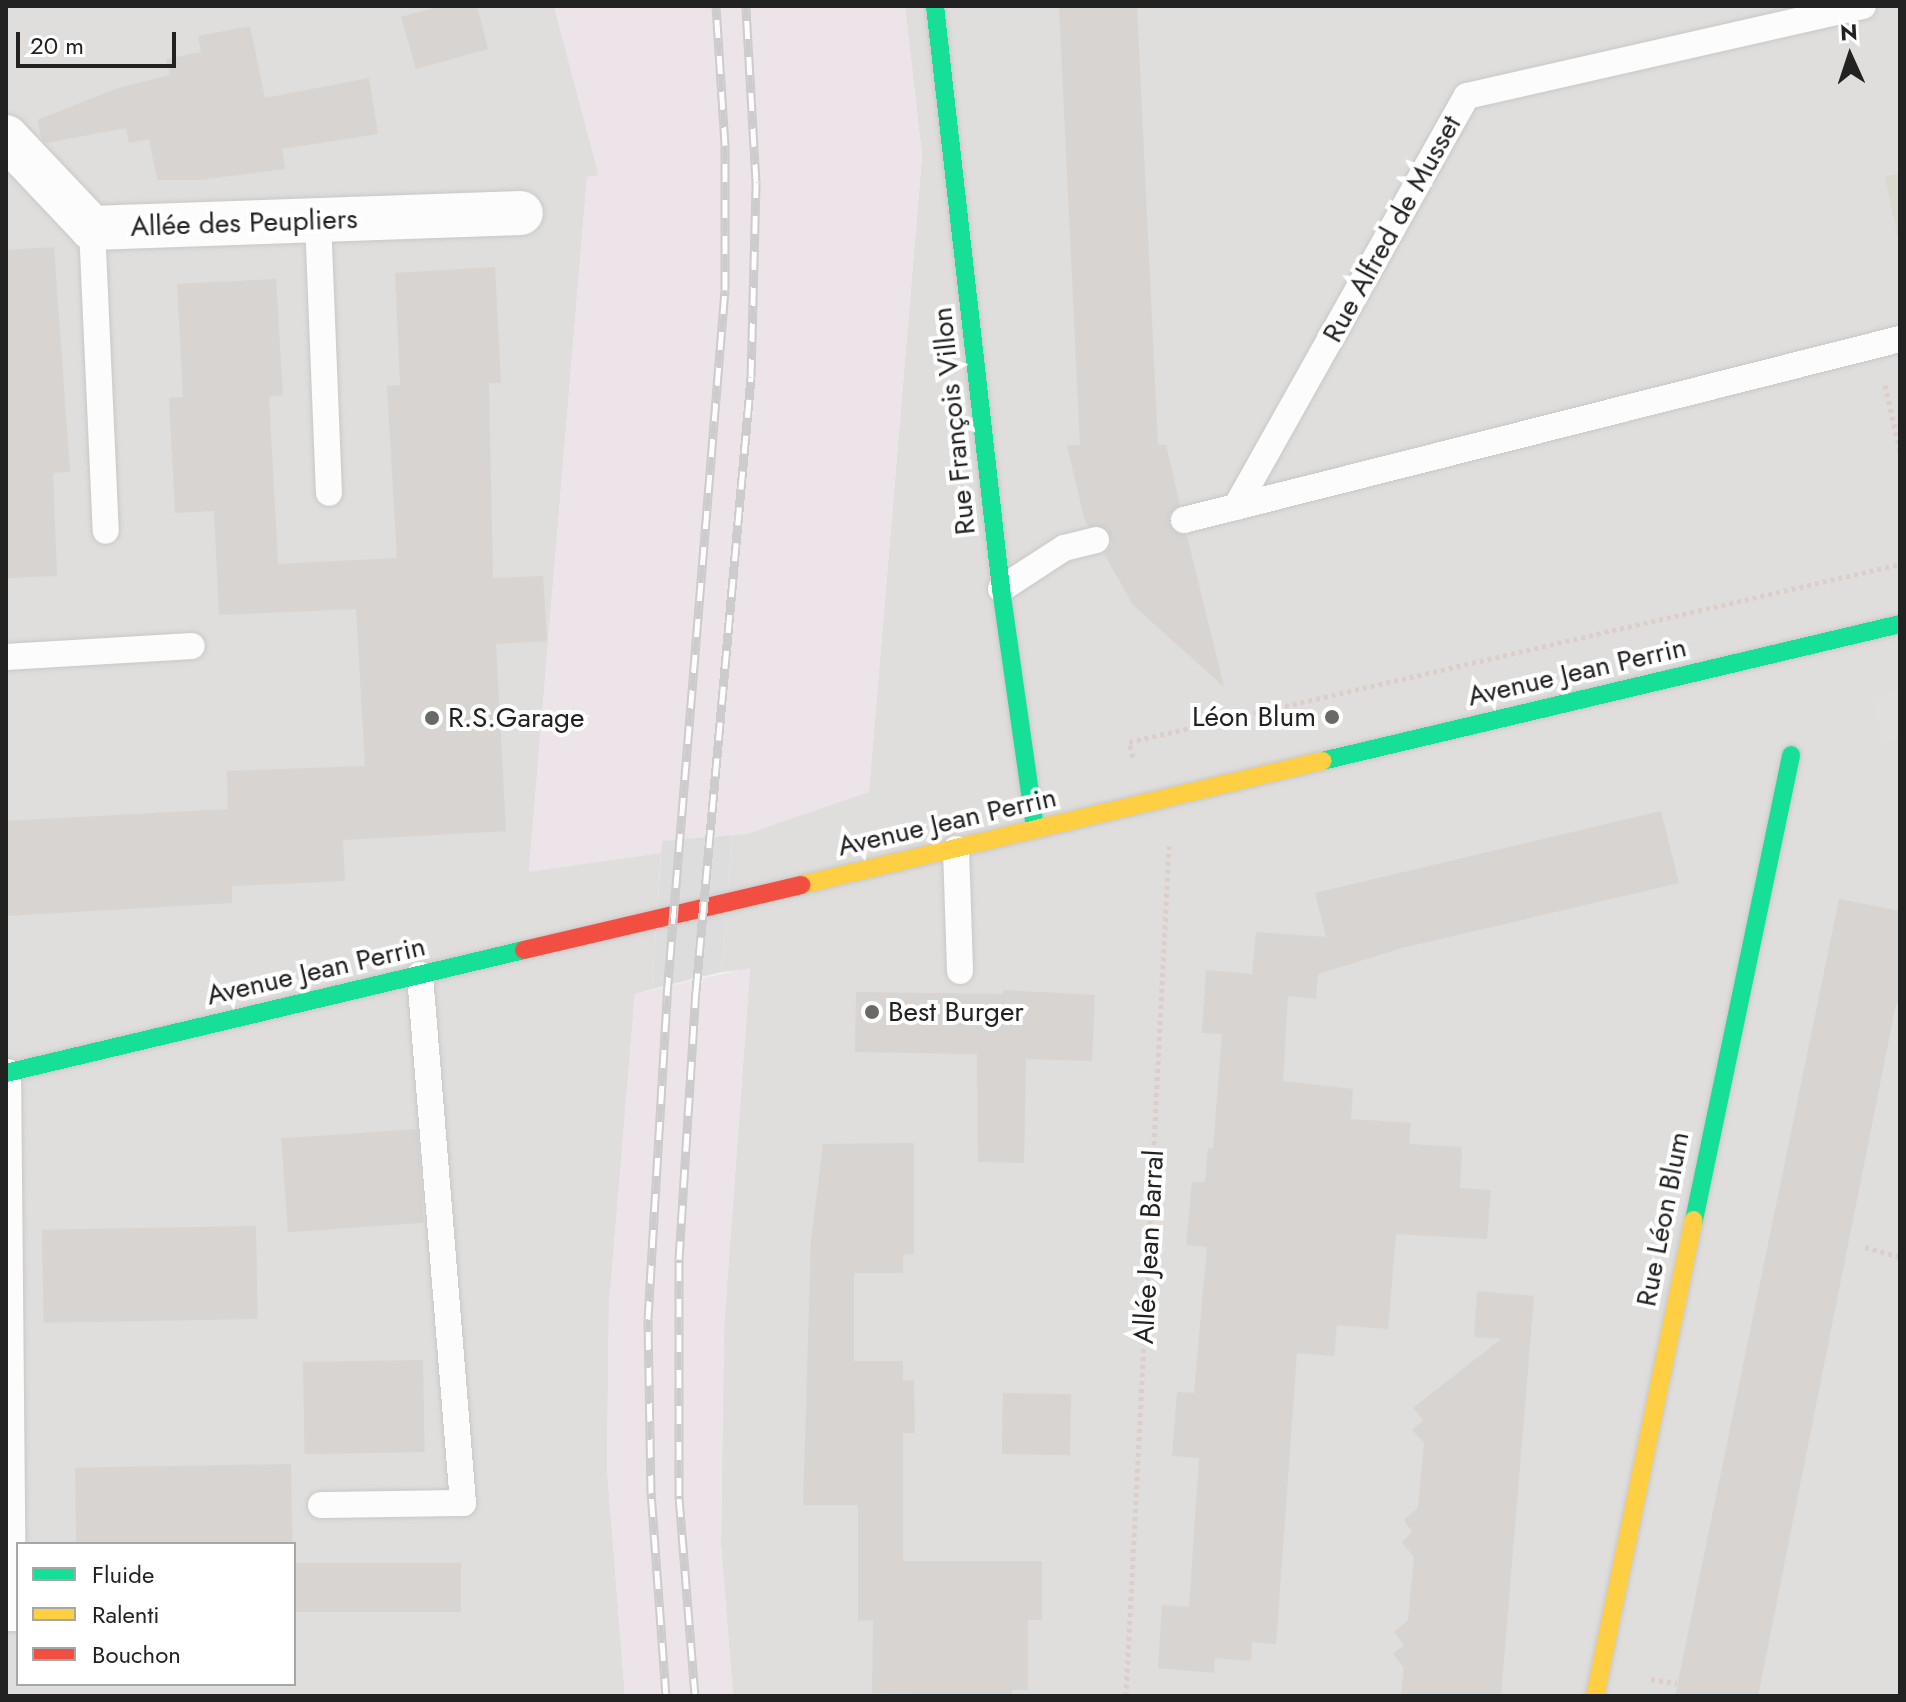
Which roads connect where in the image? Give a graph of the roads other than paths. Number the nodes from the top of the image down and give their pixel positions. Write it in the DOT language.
graph roads {
  1 [pos="935,6"];
  2 [pos="1863,6"];
  3 [pos="6,137"];
  4 [pos="521,213"];
  5 [pos="318,220"];
  6 [pos="92,228"];
  7 [pos="1888,342"];
  8 [pos="329,493"];
  9 [pos="1236,507"];
  10 [pos="1184,520"];
  11 [pos="106,531"];
  12 [pos="1096,540"];
  13 [pos="1001,589"];
  14 [pos="1900,624"];
  15 [pos="192,646"];
  16 [pos="6,657"];
  17 [pos="1791,755"];
  18 [pos="1035,829"];
  19 [pos="956,849"];
  20 [pos="960,971"];
  21 [pos="420,975"];
  22 [pos="7,1072"];
  23 [pos="321,1505"];
  24 [pos="6,1618"];
  25 [pos="1595,1696"];
  1 -- 13 [label="main road, Rue François Villon"];
  2 -- 9 [label="lane, Rue Alfred de Musset"];
  3 -- 6 [label="street, Allée des Peupliers"];
  4 -- 5 [label="street, Allée des Peupliers"];
  5 -- 6 [label="street, Allée des Peupliers"];
  5 -- 8 [label="lane"];
  6 -- 11 [label="lane"];
  7 -- 9 [label="lane"];
  9 -- 10 [label="lane"];
  12 -- 13 [label="lane"];
  13 -- 18 [label="main road, Rue François Villon"];
  14 -- 18 [label="main road, Avenue Jean Perrin"];
  15 -- 16 [label="lane"];
  17 -- 25 [label="main road, Rue Léon Blum"];
  18 -- 19 [label="main road, Avenue Jean Perrin"];
  19 -- 20 [label="lane"];
  19 -- 21 [label="main road, Avenue Jean Perrin"];
  21 -- 22 [label="main road, Avenue Jean Perrin"];
  21 -- 23 [label="lane"];
  22 -- 24 [label="lane"];
}
